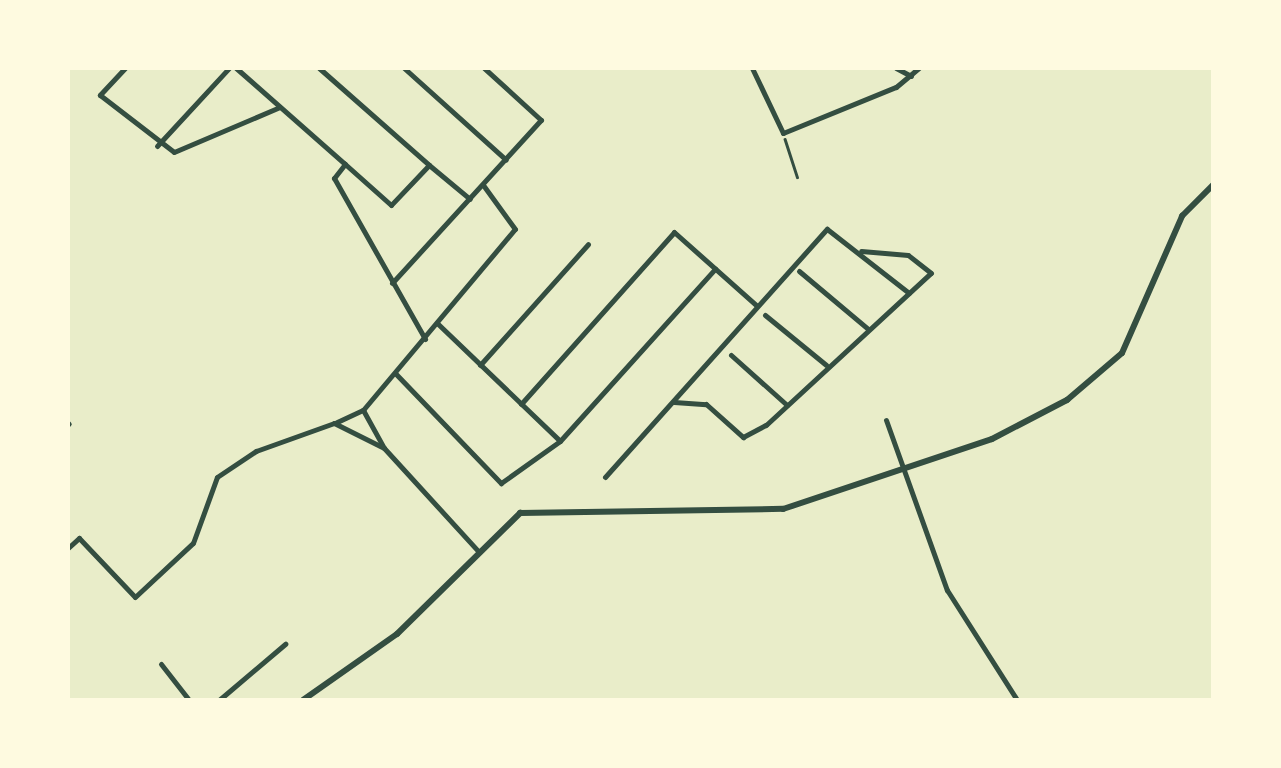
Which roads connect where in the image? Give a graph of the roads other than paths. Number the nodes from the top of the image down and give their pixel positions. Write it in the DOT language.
graph roads {
  1 [pos="125,68"];
  2 [pos="232,68"];
  3 [pos="319,68"];
  4 [pos="404,68"];
  5 [pos="484,68"];
  6 [pos="752,68"];
  7 [pos="896,68"];
  8 [pos="919,68"];
  9 [pos="911,76"];
  10 [pos="280,107"];
  11 [pos="157,146"];
  12 [pos="506,160"];
  13 [pos="345,164"];
  14 [pos="429,165"];
  15 [pos="1214,184"];
  16 [pos="483,185"];
  17 [pos="470,200"];
  18 [pos="588,244"];
  19 [pos="860,251"];
  20 [pos="715,269"];
  21 [pos="799,271"];
  22 [pos="392,283"];
  23 [pos="909,294"];
  24 [pos="756,305"];
  25 [pos="765,315"];
  26 [pos="438,323"];
  27 [pos="868,329"];
  28 [pos="425,339"];
  29 [pos="731,356"];
  30 [pos="480,365"];
  31 [pos="826,366"];
  32 [pos="396,373"];
  33 [pos="671,402"];
  34 [pos="521,404"];
  35 [pos="787,404"];
  36 [pos="363,410"];
  37 [pos="886,420"];
  38 [pos="334,423"];
  39 [pos="560,441"];
  40 [pos="384,448"];
  41 [pos="902,466"];
  42 [pos="606,477"];
  43 [pos="68,548"];
  44 [pos="477,550"];
  45 [pos="285,644"];
  46 [pos="162,664"];
  47 [pos="189,700"];
  48 [pos="219,700"];
  49 [pos="302,700"];
  50 [pos="1017,700"];
  1 -- 11 [label="street"];
  2 -- 10 [label="street"];
  2 -- 11 [label="street"];
  3 -- 14 [label="street"];
  4 -- 12 [label="street"];
  5 -- 12 [label="street"];
  6 -- 9 [label="street"];
  7 -- 9 [label="street"];
  8 -- 9 [label="street"];
  10 -- 11 [label="street"];
  10 -- 13 [label="street"];
  12 -- 16 [label="street"];
  13 -- 14 [label="street"];
  13 -- 22 [label="street"];
  14 -- 17 [label="street"];
  15 -- 41 [label="street"];
  16 -- 17 [label="street"];
  16 -- 26 [label="street"];
  17 -- 22 [label="street"];
  18 -- 30 [label="street"];
  19 -- 23 [label="street"];
  19 -- 23 [label="street"];
  19 -- 24 [label="street"];
  20 -- 24 [label="street"];
  20 -- 34 [label="street"];
  20 -- 39 [label="street"];
  21 -- 27 [label="street"];
  22 -- 28 [label="street"];
  23 -- 27 [label="street"];
  24 -- 33 [label="street"];
  25 -- 31 [label="street"];
  26 -- 28 [label="street"];
  26 -- 30 [label="street"];
  27 -- 31 [label="street"];
  28 -- 32 [label="street"];
  29 -- 35 [label="street"];
  30 -- 34 [label="street"];
  31 -- 35 [label="street"];
  32 -- 36 [label="street"];
  32 -- 39 [label="street"];
  33 -- 35 [label="street"];
  33 -- 42 [label="street"];
  34 -- 39 [label="street"];
  36 -- 38 [label="street"];
  36 -- 40 [label="street"];
  37 -- 41 [label="street"];
  38 -- 40 [label="street"];
  38 -- 43 [label="street"];
  40 -- 44 [label="street"];
  41 -- 44 [label="street"];
  41 -- 50 [label="street"];
  44 -- 49 [label="street"];
  45 -- 48 [label="street"];
  46 -- 47 [label="street"];
}
